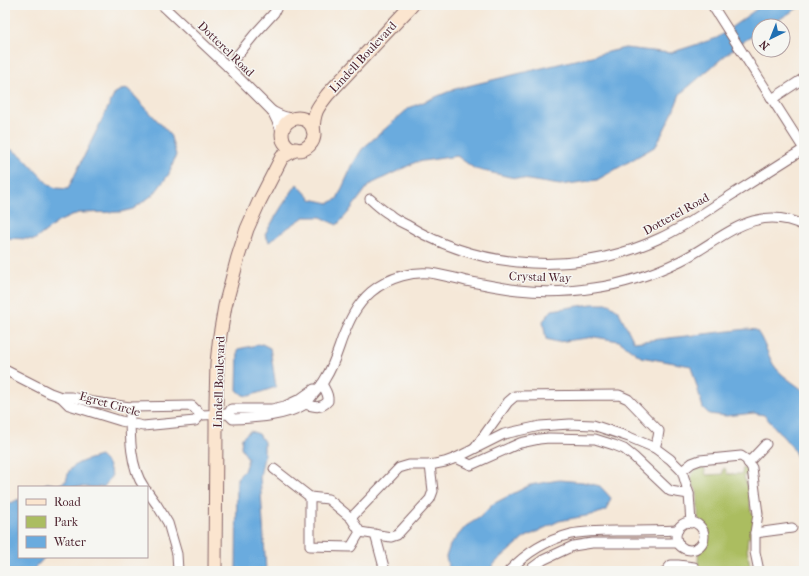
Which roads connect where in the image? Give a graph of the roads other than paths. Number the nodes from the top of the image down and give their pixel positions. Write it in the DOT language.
graph roads {
  1 [pos="162,5"];
  2 [pos="278,5"];
  3 [pos="412,5"];
  4 [pos="712,5"];
  5 [pos="228,67"];
  6 [pos="804,78"];
  7 [pos="772,99"];
  8 [pos="272,110"];
  9 [pos="316,110"];
  10 [pos="297,118"];
  11 [pos="313,130"];
  12 [pos="282,135"];
  13 [pos="296,149"];
  14 [pos="804,149"];
  15 [pos="282,157"];
  16 [pos="370,199"];
  17 [pos="804,226"];
  18 [pos="5,370"];
  19 [pos="322,384"];
  20 [pos="61,398"];
  21 [pos="305,404"];
  22 [pos="130,407"];
  23 [pos="222,414"];
  24 [pos="201,416"];
  25 [pos="130,423"];
  26 [pos="766,444"];
  27 [pos="655,448"];
  28 [pos="475,449"];
  29 [pos="456,458"];
  30 [pos="748,462"];
  31 [pos="430,465"];
  32 [pos="274,469"];
  33 [pos="682,471"];
  34 [pos="143,486"];
  35 [pos="148,492"];
  36 [pos="688,494"];
  37 [pos="310,497"];
  38 [pos="351,518"];
  39 [pos="691,522"];
  40 [pos="792,528"];
  41 [pos="678,530"];
  42 [pos="360,532"];
  43 [pos="755,533"];
  44 [pos="375,534"];
  45 [pos="678,543"];
  46 [pos="693,549"];
  47 [pos="693,569"];
  48 [pos="178,571"];
  49 [pos="215,571"];
  50 [pos="385,571"];
  51 [pos="508,571"];
  52 [pos="528,571"];
  53 [pos="666,571"];
  54 [pos="759,571"];
  1 -- 5 [label="street, Dotterel Road"];
  2 -- 5 [label="street"];
  3 -- 9 [label="street, Lindell Boulevard"];
  4 -- 7 [label="street"];
  5 -- 8 [label="street, Dotterel Road"];
  6 -- 7 [label="street"];
  7 -- 14 [label="street"];
  8 -- 10 [label="street, Dotterel Road"];
  8 -- 12 [label="street, Dotterel Road"];
  9 -- 10 [label="street, Lindell Boulevard"];
  9 -- 11 [label="street, Lindell Boulevard"];
  10 -- 11 [label="street"];
  10 -- 12 [label="street"];
  11 -- 13 [label="street"];
  12 -- 13 [label="street"];
  12 -- 15 [label="street, Lindell Boulevard"];
  13 -- 15 [label="street"];
  14 -- 16 [label="street, Dotterel Road"];
  15 -- 23 [label="street, Lindell Boulevard"];
  17 -- 19 [label="street, Crystal Way"];
  18 -- 20 [label="street, Egret Circle"];
  19 -- 21 [label="street, Crystal Way"];
  19 -- 21 [label="street, Crystal Way"];
  19 -- 23 [label="street, Crystal Way"];
  20 -- 22 [label="street, Egret Circle"];
  20 -- 25 [label="street, Egret Circle"];
  21 -- 23 [label="street, Crystal Way"];
  22 -- 24 [label="street, Egret Circle"];
  22 -- 25 [label="street"];
  23 -- 24 [label="street, Egret Circle"];
  23 -- 49 [label="street, Lindell Boulevard"];
  24 -- 25 [label="street, Egret Circle"];
  25 -- 34 [label="street"];
  26 -- 30 [label="street"];
  27 -- 28 [label="street"];
  27 -- 28 [label="street"];
  27 -- 33 [label="street"];
  28 -- 29 [label="street"];
  29 -- 31 [label="street"];
  29 -- 36 [label="street"];
  30 -- 33 [label="street"];
  30 -- 43 [label="street"];
  31 -- 38 [label="street"];
  31 -- 44 [label="street"];
  32 -- 37 [label="street"];
  33 -- 36 [label="street"];
  35 -- 48 [label="street"];
  36 -- 39 [label="street"];
  37 -- 38 [label="street"];
  37 -- 42 [label="street"];
  38 -- 42 [label="street"];
  39 -- 41 [label="street"];
  39 -- 46 [label="street"];
  40 -- 43 [label="street"];
  41 -- 45 [label="street"];
  41 -- 51 [label="street"];
  42 -- 44 [label="street"];
  43 -- 54 [label="street"];
  44 -- 50 [label="street"];
  45 -- 46 [label="street"];
  45 -- 52 [label="street"];
  46 -- 47 [label="street"];
  47 -- 53 [label="street"];
}
